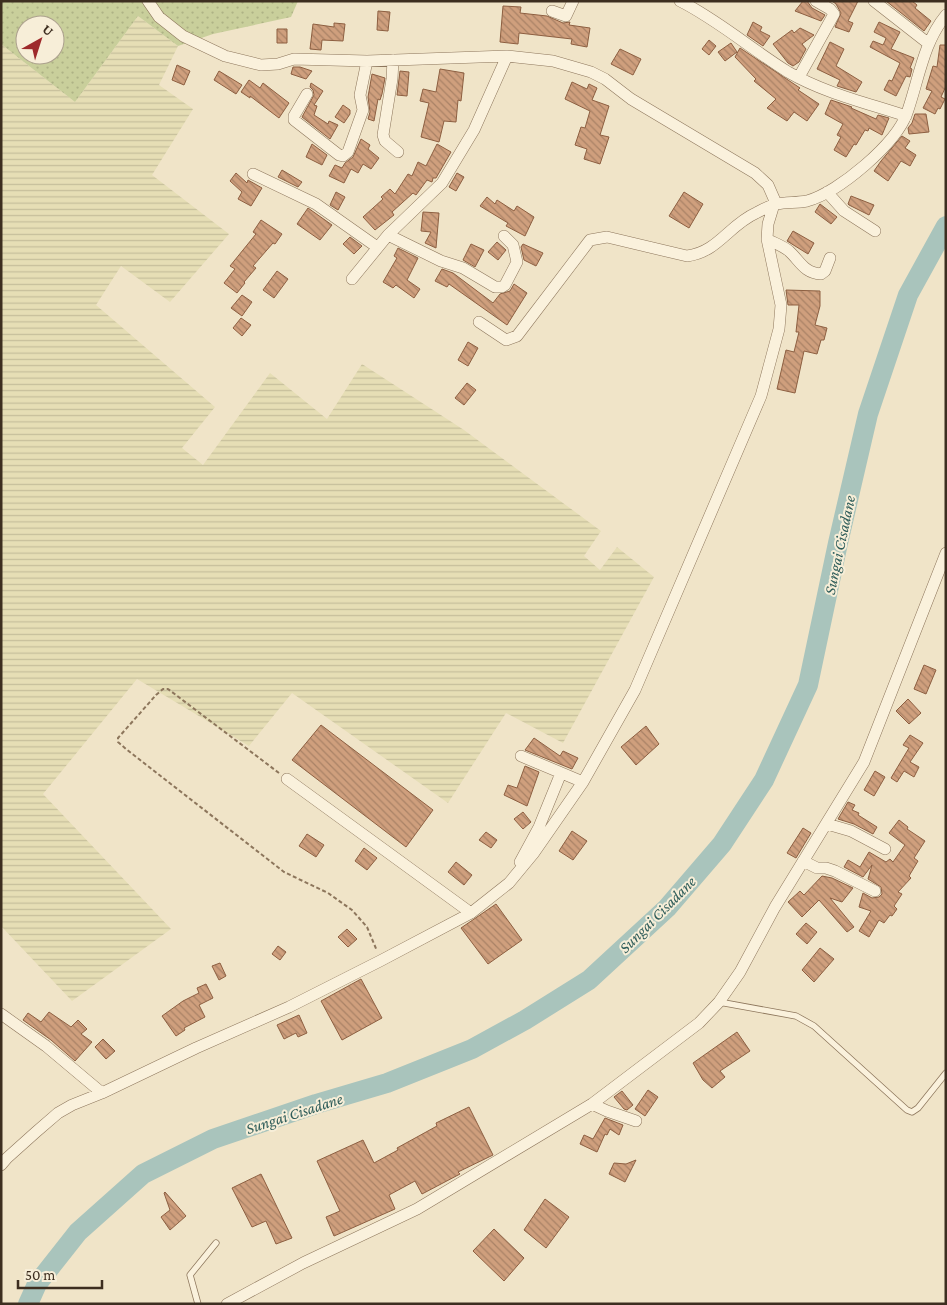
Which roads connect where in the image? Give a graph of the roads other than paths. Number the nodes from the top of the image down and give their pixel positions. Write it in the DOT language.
graph roads {
  1 [pos="148,1"];
  2 [pos="573,1"];
  3 [pos="680,1"];
  4 [pos="816,1"];
  5 [pos="874,1"];
  6 [pos="552,11"];
  7 [pos="946,15"];
  8 [pos="929,44"];
  9 [pos="507,56"];
  10 [pos="393,60"];
  11 [pos="366,61"];
  12 [pos="799,77"];
  13 [pos="307,94"];
  14 [pos="906,116"];
  15 [pos="398,152"];
  16 [pos="253,174"];
  17 [pos="827,192"];
  18 [pos="774,204"];
  19 [pos="875,231"];
  20 [pos="388,235"];
  21 [pos="504,236"];
  22 [pos="767,239"];
  23 [pos="377,247"];
  24 [pos="830,258"];
  25 [pos="352,279"];
  26 [pos="479,322"];
  27 [pos="946,552"];
  28 [pos="522,756"];
  29 [pos="561,773"];
  30 [pos="287,779"];
  31 [pos="583,782"];
  32 [pos="827,824"];
  33 [pos="885,849"];
  34 [pos="803,860"];
  35 [pos="509,883"];
  36 [pos="875,891"];
  37 [pos="471,913"];
  38 [pos="719,1002"];
  39 [pos="1,1014"];
  40 [pos="946,1073"];
  41 [pos="102,1093"];
  42 [pos="592,1104"];
  43 [pos="636,1121"];
  44 [pos="1,1165"];
  45 [pos="216,1243"];
  46 [pos="198,1304"];
  47 [pos="226,1304"];
  1 -- 11 [label="street"];
  2 -- 6 [label="street"];
  3 -- 12 [label="street"];
  4 -- 12 [label="street"];
  5 -- 8 [label="street"];
  7 -- 8 [label="street"];
  8 -- 14 [label="street"];
  9 -- 10 [label="street"];
  9 -- 18 [label="street"];
  9 -- 20 [label="street"];
  10 -- 11 [label="street"];
  10 -- 15 [label="street"];
  11 -- 13 [label="street"];
  12 -- 14 [label="street"];
  14 -- 17 [label="street"];
  16 -- 23 [label="street"];
  17 -- 18 [label="street"];
  17 -- 19 [label="street"];
  18 -- 22 [label="street"];
  18 -- 26 [label="street"];
  20 -- 21 [label="street"];
  20 -- 23 [label="street"];
  22 -- 24 [label="street"];
  22 -- 31 [label="street"];
  23 -- 25 [label="street"];
  27 -- 32 [label="street"];
  28 -- 29 [label="street"];
  29 -- 31 [label="street"];
  29 -- 35 [label="street"];
  30 -- 37 [label="street"];
  31 -- 35 [label="street"];
  32 -- 33 [label="street"];
  32 -- 34 [label="street"];
  34 -- 36 [label="street"];
  34 -- 38 [label="street"];
  35 -- 37 [label="street"];
  37 -- 41 [label="street"];
  38 -- 40 [label="lane"];
  38 -- 42 [label="street"];
  39 -- 41 [label="street"];
  41 -- 44 [label="street"];
  42 -- 43 [label="street"];
  42 -- 47 [label="street"];
  45 -- 46 [label="lane"];
}
